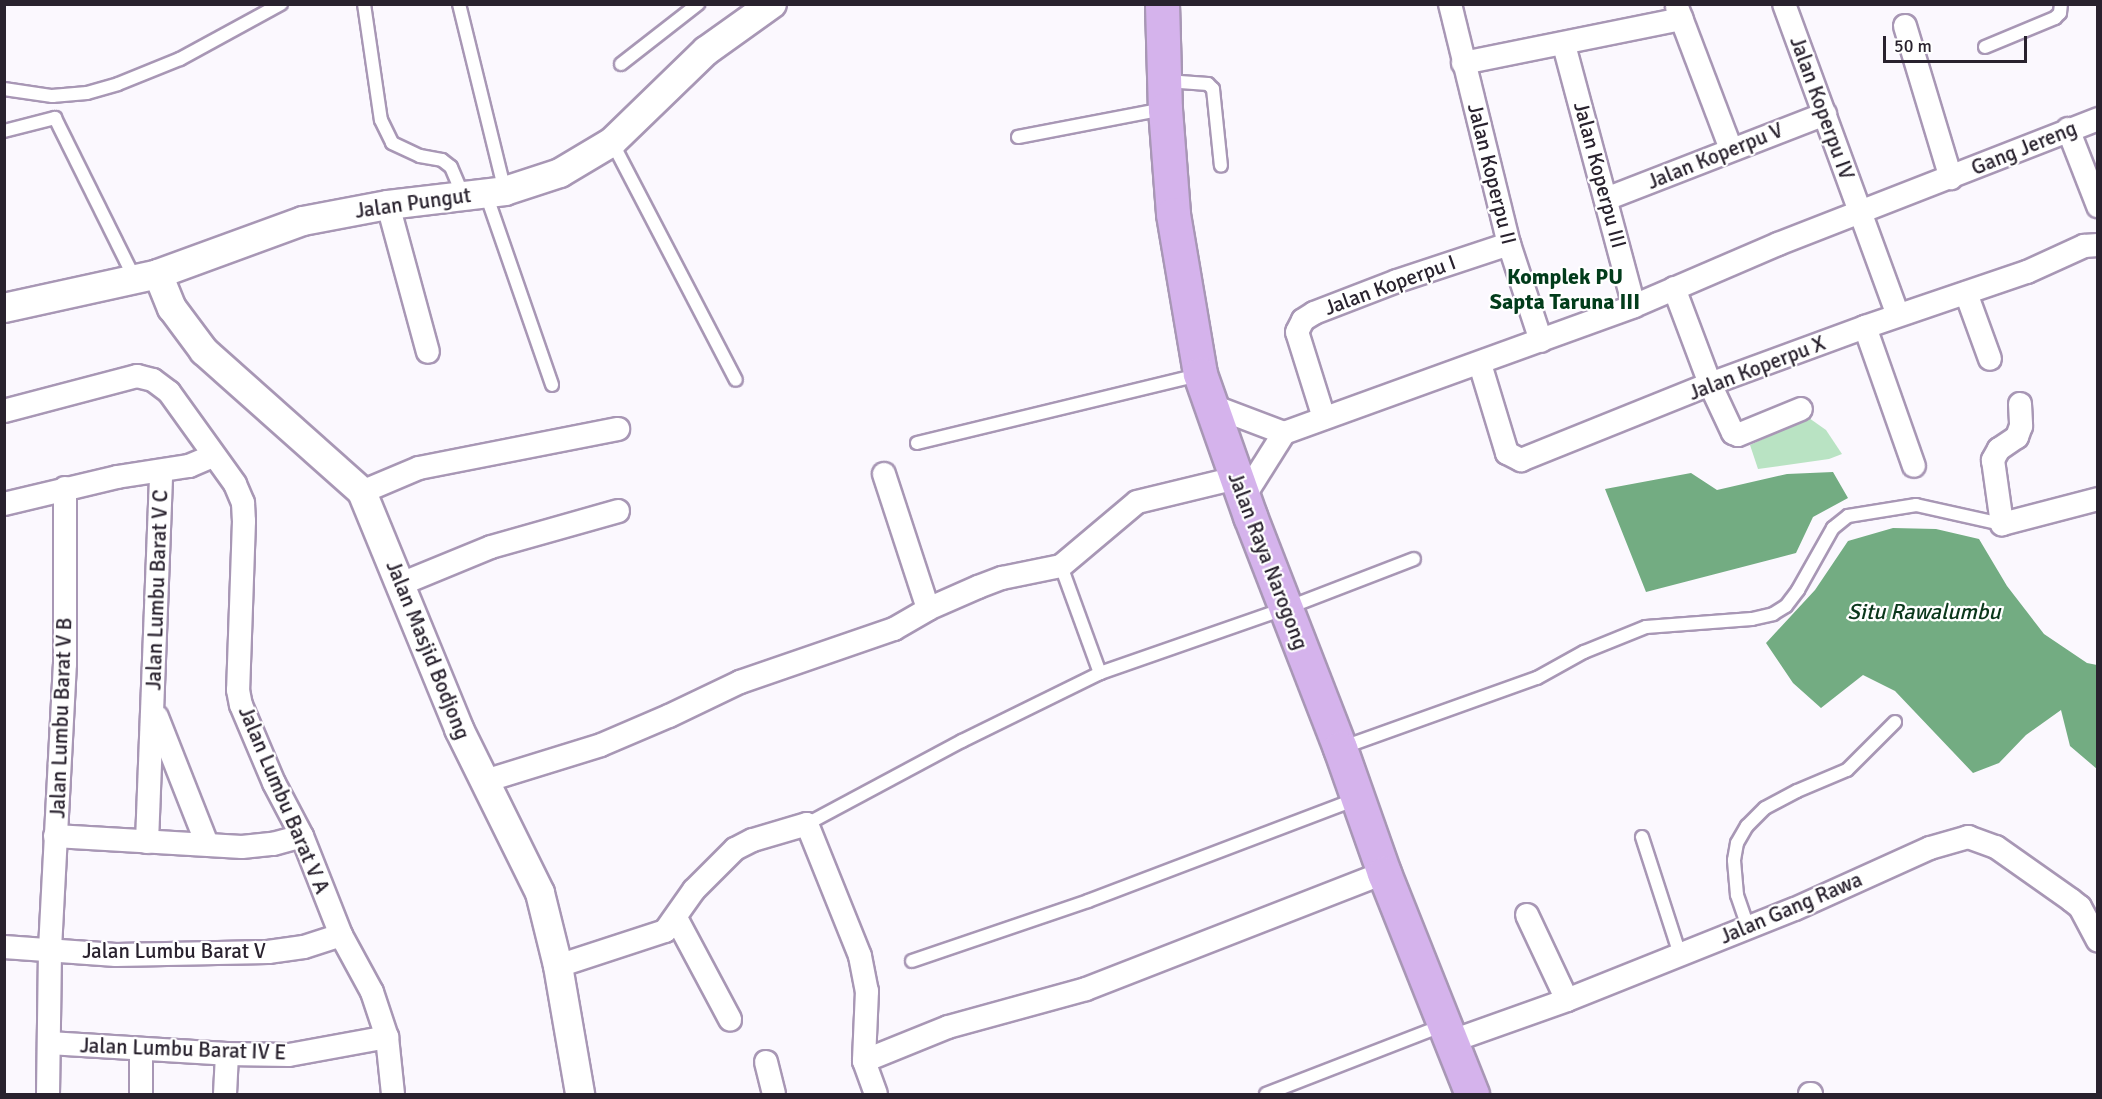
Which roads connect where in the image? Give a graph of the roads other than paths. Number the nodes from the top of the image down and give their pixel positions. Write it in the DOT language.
graph roads {
  1 [pos="281,4"];
  2 [pos="364,4"];
  3 [pos="459,4"];
  4 [pos="698,4"];
  5 [pos="1162,4"];
  6 [pos="1450,4"];
  7 [pos="1784,4"];
  8 [pos="2061,4"];
  9 [pos="771,5"];
  10 [pos="1679,12"];
  11 [pos="1905,26"];
  12 [pos="1564,45"];
  13 [pos="1984,47"];
  14 [pos="1463,63"];
  15 [pos="621,64"];
  16 [pos="4,89"];
  17 [pos="1164,95"];
  18 [pos="1825,114"];
  19 [pos="2097,119"];
  20 [pos="2068,129"];
  21 [pos="4,131"];
  22 [pos="1018,137"];
  23 [pos="612,142"];
  24 [pos="1731,148"];
  25 [pos="1221,166"];
  26 [pos="1951,178"];
  27 [pos="485,193"];
  28 [pos="1606,199"];
  29 [pos="388,205"];
  30 [pos="2097,206"];
  31 [pos="1860,212"];
  32 [pos="1509,244"];
  33 [pos="2097,244"];
  34 [pos="146,277"];
  35 [pos="1674,288"];
  36 [pos="1966,293"];
  37 [pos="1634,306"];
  38 [pos="4,308"];
  39 [pos="1898,315"];
  40 [pos="1865,327"];
  41 [pos="1541,341"];
  42 [pos="428,352"];
  43 [pos="1990,359"];
  44 [pos="1480,364"];
  45 [pos="1200,374"];
  46 [pos="736,380"];
  47 [pos="1710,384"];
  48 [pos="552,385"];
  49 [pos="2020,404"];
  50 [pos="1210,405"];
  51 [pos="1801,409"];
  52 [pos="4,411"];
  53 [pos="1324,418"];
  54 [pos="618,429"];
  55 [pos="1284,433"];
  56 [pos="916,443"];
  57 [pos="213,456"];
  58 [pos="1914,466"];
  59 [pos="161,471"];
  60 [pos="884,474"];
  61 [pos="65,488"];
  62 [pos="1240,488"];
  63 [pos="362,492"];
  64 [pos="2097,499"];
  65 [pos="4,504"];
  66 [pos="618,511"];
  67 [pos="2002,524"];
  68 [pos="1414,559"];
  69 [pos="1061,566"];
  70 [pos="401,584"];
  71 [pos="1287,608"];
  72 [pos="928,609"];
  73 [pos="1100,673"];
  74 [pos="153,708"];
  75 [pos="1895,722"];
  76 [pos="1340,748"];
  77 [pos="485,781"];
  78 [pos="1358,798"];
  79 [pos="807,824"];
  80 [pos="56,836"];
  81 [pos="302,836"];
  82 [pos="1642,837"];
  83 [pos="147,842"];
  84 [pos="207,844"];
  85 [pos="1384,873"];
  86 [pos="1527,915"];
  87 [pos="676,918"];
  88 [pos="1748,927"];
  89 [pos="341,935"];
  90 [pos="2097,941"];
  91 [pos="4,946"];
  92 [pos="50,949"];
  93 [pos="1680,955"];
  94 [pos="912,961"];
  95 [pos="558,966"];
  96 [pos="1567,1000"];
  97 [pos="730,1019"];
  98 [pos="1449,1032"];
  99 [pos="387,1037"];
  100 [pos="49,1043"];
  101 [pos="141,1049"];
  102 [pos="227,1054"];
  103 [pos="864,1061"];
  104 [pos="766,1062"];
  105 [pos="48,1095"];
  106 [pos="141,1095"];
  107 [pos="225,1095"];
  108 [pos="393,1095"];
  109 [pos="580,1095"];
  110 [pos="774,1095"];
  111 [pos="876,1095"];
  112 [pos="1266,1095"];
  113 [pos="1472,1095"];
  1 -- 16 [label="lane"];
  2 -- 27 [label="lane"];
  3 -- 27 [label="lane"];
  4 -- 15 [label="lane"];
  5 -- 17 [label="main road, Jalan Raya Narogong"];
  6 -- 14 [label="street, Jalan Koperpu II"];
  7 -- 18 [label="street, Jalan Koperpu IV"];
  8 -- 13 [label="lane"];
  9 -- 23 [label="street, Jalan Pungut"];
  10 -- 12 [label="street"];
  10 -- 24 [label="street"];
  11 -- 26 [label="street"];
  12 -- 14 [label="street"];
  12 -- 28 [label="street, Jalan Koperpu III"];
  14 -- 32 [label="street, Jalan Koperpu II"];
  17 -- 22 [label="lane"];
  17 -- 25 [label="lane"];
  17 -- 45 [label="main road, Jalan Raya Narogong"];
  18 -- 24 [label="street, Jalan Koperpu V"];
  18 -- 31 [label="street, Jalan Koperpu IV"];
  19 -- 20 [label="street, Gang Jereng"];
  20 -- 26 [label="street, Gang Jereng"];
  20 -- 30 [label="street"];
  21 -- 34 [label="lane"];
  23 -- 27 [label="street, Jalan Pungut"];
  23 -- 46 [label="lane"];
  24 -- 28 [label="street, Jalan Koperpu V"];
  26 -- 31 [label="street, Gang Jereng"];
  27 -- 29 [label="street, Jalan Pungut"];
  27 -- 48 [label="lane"];
  28 -- 37 [label="street, Jalan Koperpu III"];
  29 -- 34 [label="street, Jalan Pungut"];
  29 -- 42 [label="street"];
  31 -- 35 [label="street, Gang Jereng"];
  31 -- 39 [label="street, Jalan Koperpu IV"];
  32 -- 41 [label="street, Jalan Koperpu II"];
  32 -- 53 [label="street, Jalan Koperpu I"];
  33 -- 36 [label="street, Jalan Koperpu X"];
  34 -- 38 [label="street, Jalan Pungut"];
  34 -- 63 [label="street, Jalan Masjid Bodjong"];
  35 -- 37 [label="street, Gang Jereng"];
  35 -- 47 [label="street"];
  36 -- 39 [label="street, Jalan Koperpu X"];
  36 -- 43 [label="street"];
  37 -- 41 [label="street, Gang Jereng"];
  39 -- 40 [label="street, Jalan Koperpu X"];
  40 -- 47 [label="street, Jalan Koperpu X"];
  40 -- 58 [label="street"];
  41 -- 44 [label="street, Gang Jereng"];
  44 -- 47 [label="street, Jalan Koperpu X"];
  44 -- 53 [label="street, Gang Jereng"];
  45 -- 50 [label="main road, Jalan Raya Narogong"];
  45 -- 56 [label="lane"];
  47 -- 51 [label="street"];
  49 -- 67 [label="street"];
  50 -- 55 [label="street"];
  50 -- 62 [label="main road, Jalan Raya Narogong"];
  52 -- 57 [label="street, Jalan Lumbu Barat V A"];
  53 -- 55 [label="street, Gang Jereng"];
  54 -- 63 [label="street"];
  55 -- 62 [label="street"];
  57 -- 59 [label="street"];
  57 -- 81 [label="street, Jalan Lumbu Barat V A"];
  59 -- 61 [label="street"];
  59 -- 74 [label="street, Jalan Lumbu Barat V C"];
  60 -- 72 [label="street"];
  61 -- 65 [label="street"];
  61 -- 80 [label="street, Jalan Lumbu Barat V B"];
  62 -- 69 [label="street"];
  62 -- 71 [label="main road, Jalan Raya Narogong"];
  63 -- 70 [label="street, Jalan Masjid Bodjong"];
  64 -- 67 [label="street"];
  66 -- 70 [label="street"];
  67 -- 76 [label="lane"];
  68 -- 71 [label="lane"];
  69 -- 72 [label="street"];
  69 -- 73 [label="lane"];
  70 -- 77 [label="street, Jalan Masjid Bodjong"];
  71 -- 73 [label="lane"];
  71 -- 76 [label="main road, Jalan Raya Narogong"];
  72 -- 77 [label="street"];
  73 -- 79 [label="lane"];
  74 -- 83 [label="street, Jalan Lumbu Barat V C"];
  74 -- 84 [label="street, Jalan Lumbu Barat V C"];
  75 -- 88 [label="lane"];
  76 -- 78 [label="main road, Jalan Raya Narogong"];
  77 -- 95 [label="street, Jalan Masjid Bodjong"];
  78 -- 85 [label="main road, Jalan Raya Narogong"];
  78 -- 94 [label="lane"];
  79 -- 87 [label="street"];
  79 -- 103 [label="street"];
  80 -- 83 [label="street"];
  80 -- 92 [label="street, Jalan Lumbu Barat V B"];
  81 -- 84 [label="street"];
  81 -- 89 [label="street, Jalan Lumbu Barat V A"];
  82 -- 93 [label="lane"];
  83 -- 84 [label="street"];
  85 -- 98 [label="main road, Jalan Raya Narogong"];
  85 -- 103 [label="street"];
  86 -- 96 [label="street"];
  87 -- 95 [label="street"];
  87 -- 97 [label="street"];
  88 -- 90 [label="street, Jalan Gang Rawa"];
  88 -- 93 [label="street, Jalan Gang Rawa"];
  89 -- 92 [label="street, Jalan Lumbu Barat V"];
  89 -- 99 [label="street, Jalan Lumbu Barat V A"];
  91 -- 92 [label="street, Jalan Lumbu Barat V"];
  92 -- 100 [label="street, Jalan Lumbu Barat V B"];
  93 -- 96 [label="street, Jalan Gang Rawa"];
  95 -- 109 [label="street, Jalan Masjid Bodjong"];
  96 -- 98 [label="street, Jalan Gang Rawa"];
  98 -- 112 [label="lane"];
  98 -- 113 [label="main road, Jalan Raya Narogong"];
  99 -- 102 [label="street, Jalan Lumbu Barat IV E"];
  99 -- 108 [label="street, Jalan Lumbu Barat V A"];
  100 -- 101 [label="street, Jalan Lumbu Barat IV E"];
  100 -- 105 [label="street, Jalan Lumbu Barat V B"];
  101 -- 102 [label="street, Jalan Lumbu Barat IV E"];
  101 -- 106 [label="street"];
  102 -- 107 [label="street"];
  103 -- 111 [label="street"];
  104 -- 110 [label="street"];
}
